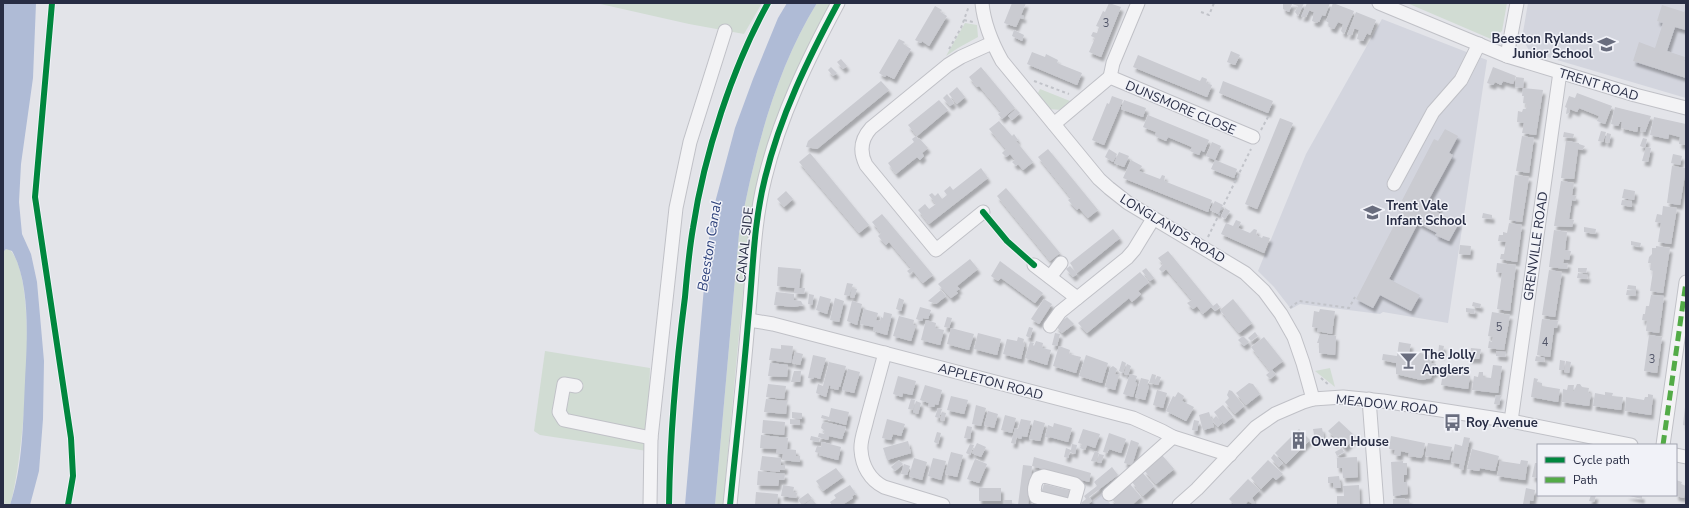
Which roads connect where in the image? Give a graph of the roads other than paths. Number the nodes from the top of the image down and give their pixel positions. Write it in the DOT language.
graph roads {
  1 [pos="838,3"];
  2 [pos="982,3"];
  3 [pos="1138,3"];
  4 [pos="1517,3"];
  5 [pos="1386,4"];
  6 [pos="725,31"];
  7 [pos="992,43"];
  8 [pos="1479,44"];
  9 [pos="1507,56"];
  10 [pos="1560,72"];
  11 [pos="1110,77"];
  12 [pos="1686,108"];
  13 [pos="1054,124"];
  14 [pos="1255,139"];
  15 [pos="1394,184"];
  16 [pos="983,212"];
  17 [pos="1153,219"];
  18 [pos="1061,263"];
  19 [pos="1034,266"];
  20 [pos="1050,277"];
  21 [pos="1686,282"];
  22 [pos="1077,298"];
  23 [pos="748,320"];
  24 [pos="1050,326"];
  25 [pos="885,353"];
  26 [pos="576,386"];
  27 [pos="1313,399"];
  28 [pos="1369,399"];
  29 [pos="1511,421"];
  30 [pos="1173,437"];
  31 [pos="650,438"];
  32 [pos="1626,444"];
  33 [pos="1663,444"];
  34 [pos="1230,455"];
  35 [pos="1109,494"];
  36 [pos="650,505"];
  37 [pos="730,505"];
  38 [pos="944,505"];
  39 [pos="1068,505"];
  40 [pos="1073,505"];
  41 [pos="1180,505"];
  42 [pos="1377,505"];
  1 -- 23 [label="street, CANAL SIDE"];
  2 -- 7 [label="street, LONGLANDS ROAD"];
  3 -- 11 [label="street, DUNSMORE CLOSE"];
  4 -- 9 [label="street"];
  5 -- 8 [label="street, TRENT ROAD"];
  6 -- 31 [label="street"];
  7 -- 13 [label="street, LONGLANDS ROAD"];
  7 -- 16 [label="street"];
  8 -- 9 [label="street, TRENT ROAD"];
  8 -- 15 [label="street"];
  9 -- 10 [label="street, TRENT ROAD"];
  10 -- 12 [label="street, TRENT ROAD"];
  10 -- 29 [label="street, GRENVILLE ROAD"];
  11 -- 13 [label="street, DUNSMORE CLOSE"];
  11 -- 14 [label="street, DUNSMORE CLOSE"];
  13 -- 17 [label="street, LONGLANDS ROAD"];
  17 -- 22 [label="street"];
  17 -- 27 [label="street, LONGLANDS ROAD"];
  18 -- 20 [label="street"];
  19 -- 20 [label="street"];
  20 -- 22 [label="street"];
  21 -- 33 [label="street"];
  22 -- 24 [label="street"];
  23 -- 25 [label="street, APPLETON ROAD"];
  23 -- 37 [label="street, CANAL SIDE"];
  25 -- 30 [label="street, APPLETON ROAD"];
  25 -- 38 [label="street"];
  26 -- 31 [label="street"];
  27 -- 28 [label="street, MEADOW ROAD"];
  27 -- 34 [label="street, MEADOW ROAD"];
  28 -- 29 [label="street, MEADOW ROAD"];
  28 -- 42 [label="street"];
  29 -- 32 [label="street, MEADOW ROAD"];
  30 -- 34 [label="street, APPLETON ROAD"];
  30 -- 35 [label="street"];
  31 -- 36 [label="street"];
  34 -- 41 [label="street, MEADOW ROAD"];
  39 -- 40 [label="street"];
}
